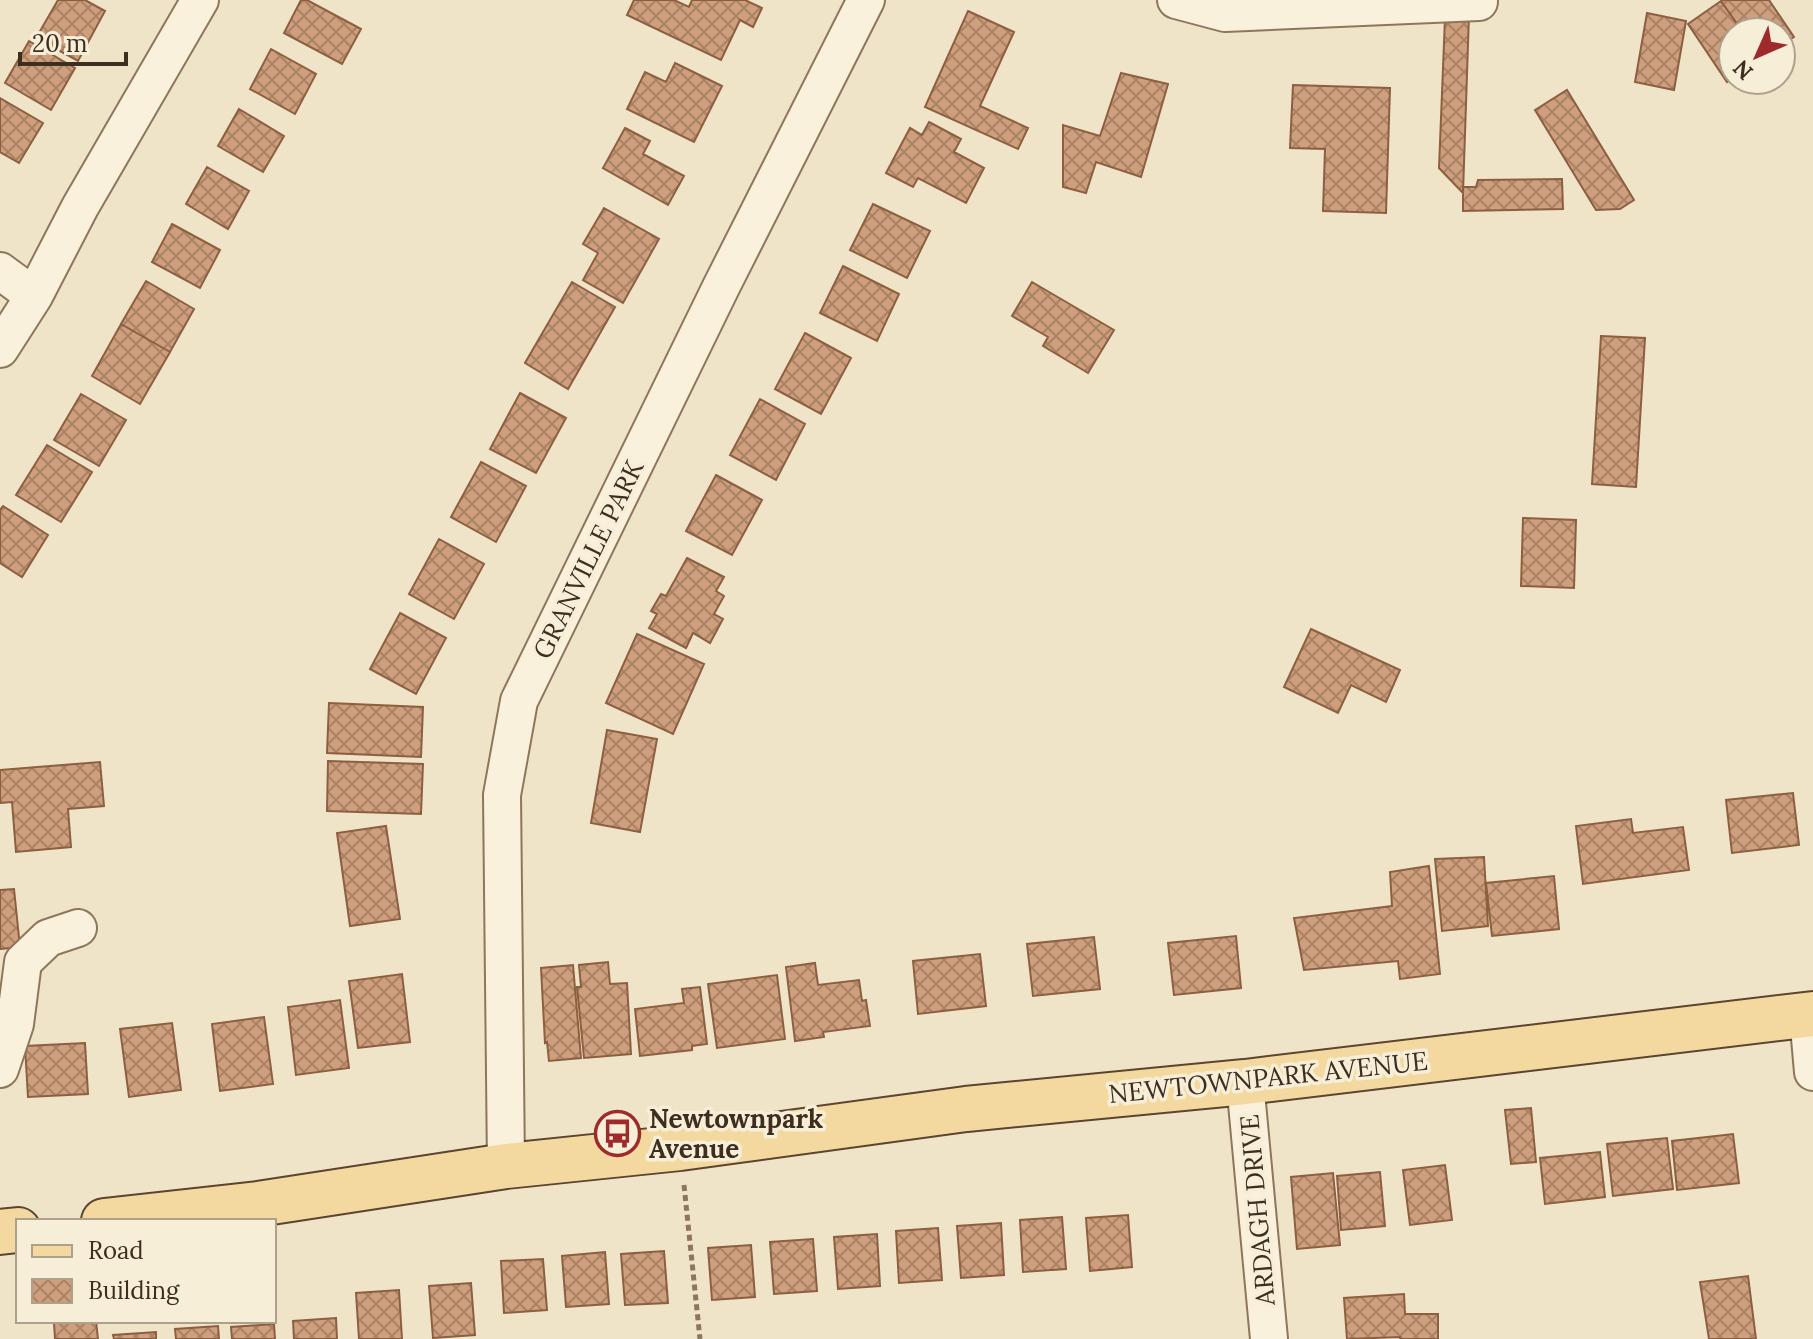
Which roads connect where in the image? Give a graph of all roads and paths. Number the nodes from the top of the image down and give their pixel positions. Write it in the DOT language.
graph roads {
  1 [pos="200,0"];
  2 [pos="866,0"];
  3 [pos="1176,0"];
  4 [pos="1479,2"];
  5 [pos="0,271"];
  6 [pos="34,296"];
  7 [pos="0,349"];
  8 [pos="78,928"];
  9 [pos="1811,1014"];
  10 [pos="0,1069"];
  11 [pos="1813,1072"];
  12 [pos="1245,1082"];
  13 [pos="680,1148"];
  14 [pos="506,1166"];
  15 [pos="122,1219"];
  16 [pos="700,1339"];
  17 [pos="1269,1339"];
  1 -- 6 [label="street"];
  2 -- 14 [label="street, GRANVILLE PARK"];
  3 -- 4 [label="street"];
  5 -- 6 [label="street"];
  6 -- 7 [label="street"];
  8 -- 10 [label="street"];
  9 -- 11 [label="street"];
  9 -- 12 [label="main road, NEWTOWNPARK AVENUE"];
  12 -- 13 [label="main road, NEWTOWNPARK AVENUE"];
  12 -- 17 [label="street, ARDAGH DRIVE"];
  13 -- 14 [label="main road, NEWTOWNPARK AVENUE"];
  13 -- 16 [label="path"];
  14 -- 15 [label="main road, NEWTOWNPARK AVENUE"];
}
